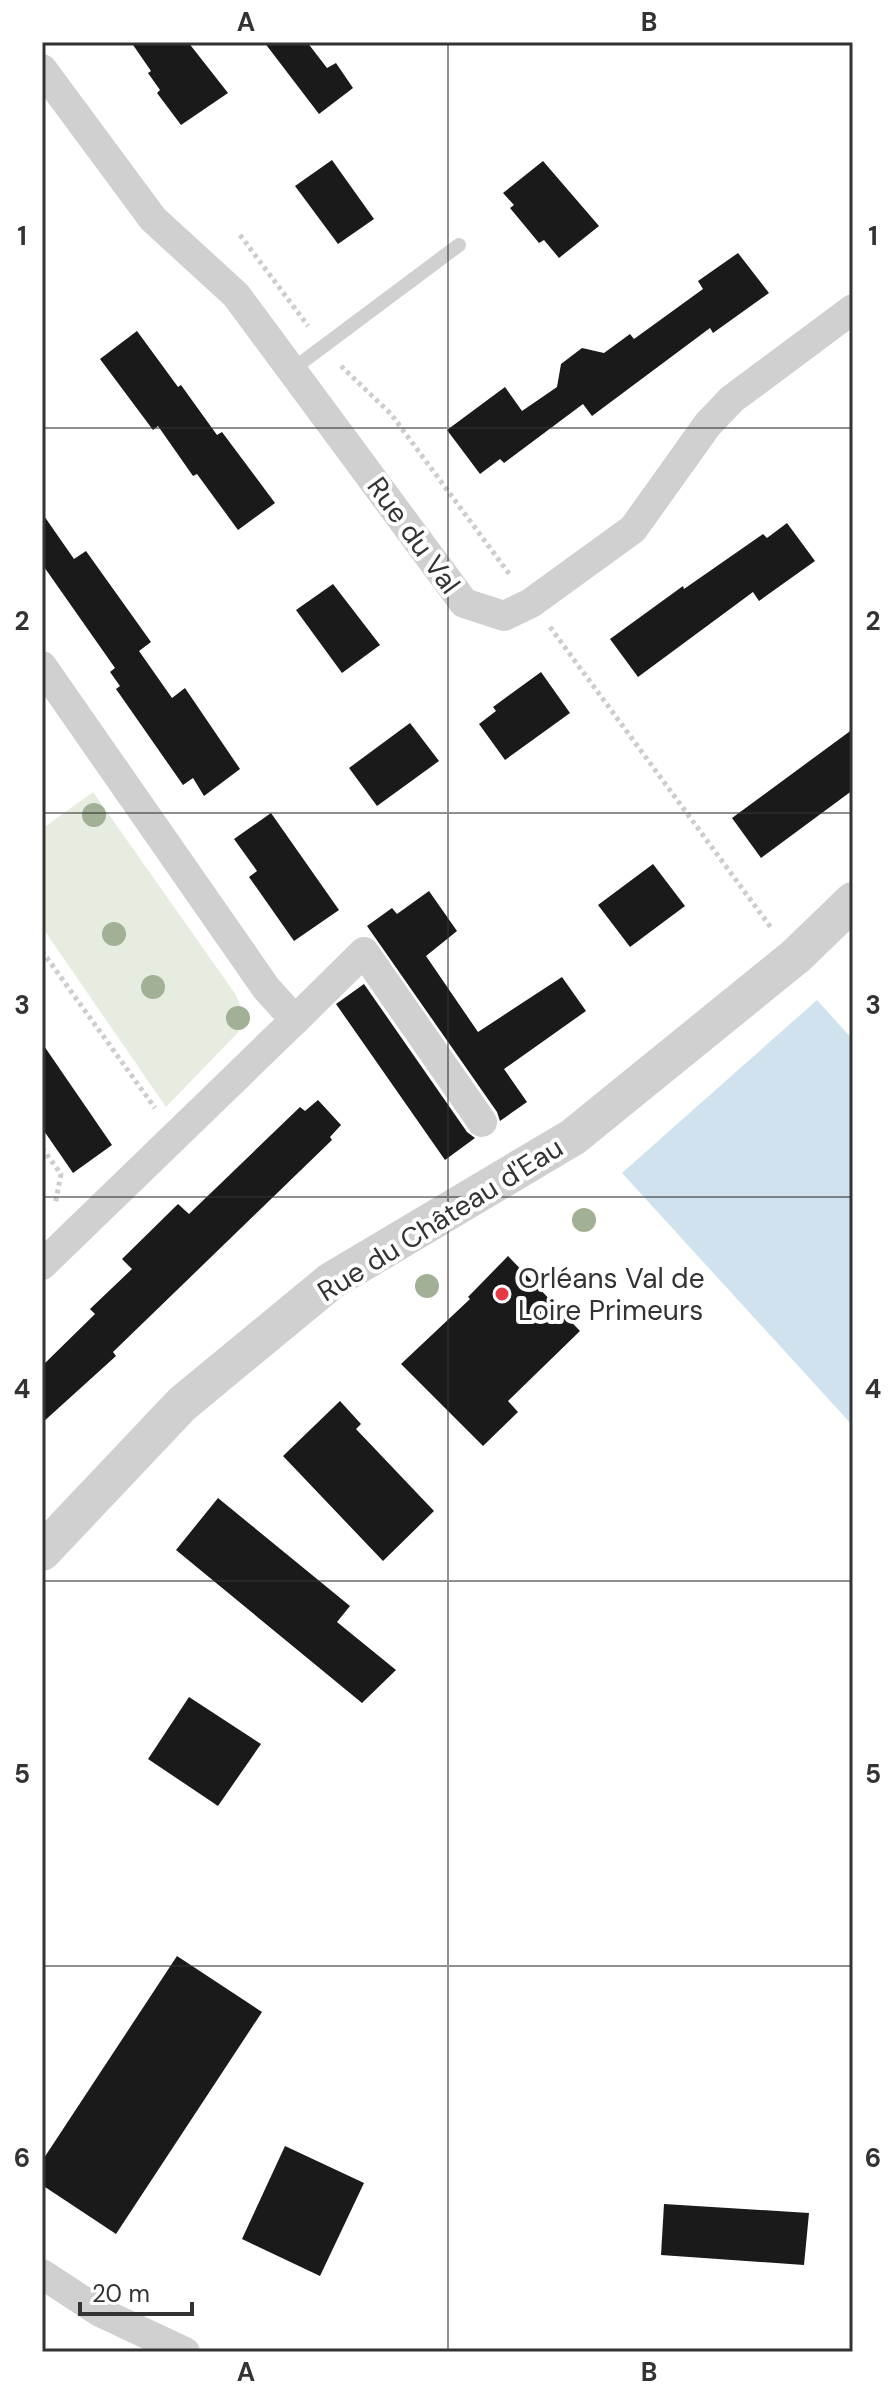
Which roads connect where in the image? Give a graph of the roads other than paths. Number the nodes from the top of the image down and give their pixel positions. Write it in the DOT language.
graph roads {
  1 [pos="42,69"];
  2 [pos="459,245"];
  3 [pos="853,309"];
  4 [pos="293,369"];
  5 [pos="42,666"];
  6 [pos="853,901"];
  7 [pos="295,1020"];
  8 [pos="482,1122"];
  9 [pos="42,1265"];
  10 [pos="42,1552"];
  11 [pos="42,2274"];
  12 [pos="185,2352"];
  1 -- 4 [label="street, Rue du Val"];
  2 -- 4 [label="lane"];
  3 -- 4 [label="street, Rue du Val"];
  5 -- 7 [label="street"];
  6 -- 10 [label="street, Rue du Château d'Eau"];
  7 -- 8 [label="street"];
  7 -- 9 [label="street"];
  11 -- 12 [label="street"];
}
